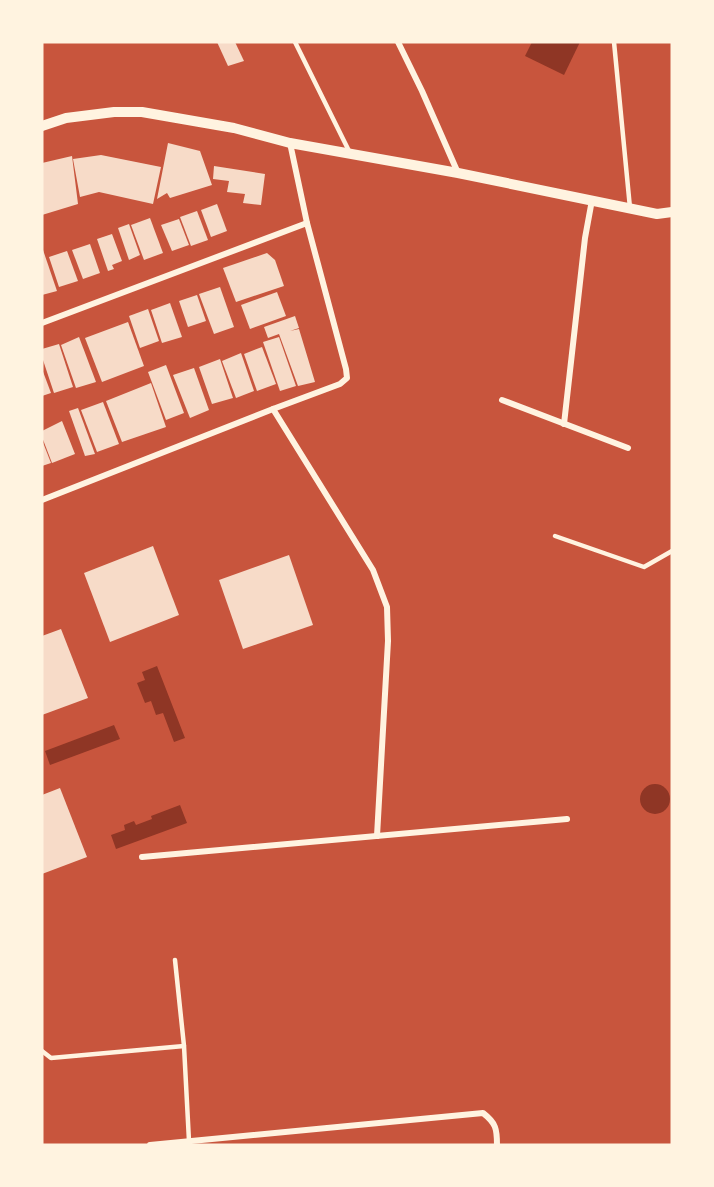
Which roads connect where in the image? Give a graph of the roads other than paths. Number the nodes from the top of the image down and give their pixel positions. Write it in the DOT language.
graph roads {
  1 [pos="295,42"];
  2 [pos="398,42"];
  3 [pos="614,42"];
  4 [pos="42,126"];
  5 [pos="290,143"];
  6 [pos="351,154"];
  7 [pos="458,172"];
  8 [pos="592,200"];
  9 [pos="630,208"];
  10 [pos="672,212"];
  11 [pos="307,223"];
  12 [pos="42,323"];
  13 [pos="502,400"];
  14 [pos="273,409"];
  15 [pos="564,424"];
  16 [pos="628,448"];
  17 [pos="42,500"];
  18 [pos="555,536"];
  19 [pos="672,550"];
  20 [pos="567,819"];
  21 [pos="377,836"];
  22 [pos="142,857"];
  23 [pos="176,960"];
  24 [pos="184,1046"];
  25 [pos="42,1051"];
  26 [pos="189,1141"];
  27 [pos="150,1145"];
  28 [pos="497,1145"];
  1 -- 6 [label="lane"];
  2 -- 7 [label="street"];
  3 -- 9 [label="lane"];
  4 -- 5 [label="street"];
  5 -- 6 [label="street"];
  5 -- 11 [label="street"];
  6 -- 7 [label="street"];
  7 -- 8 [label="street"];
  8 -- 9 [label="street"];
  8 -- 15 [label="street"];
  9 -- 10 [label="street"];
  11 -- 12 [label="street"];
  11 -- 14 [label="street"];
  13 -- 15 [label="street"];
  14 -- 17 [label="street"];
  14 -- 21 [label="street"];
  15 -- 16 [label="street"];
  18 -- 19 [label="lane"];
  20 -- 21 [label="street"];
  21 -- 22 [label="street"];
  23 -- 24 [label="lane"];
  24 -- 25 [label="lane"];
  24 -- 26 [label="lane"];
  26 -- 27 [label="street"];
  26 -- 28 [label="street"];
}
